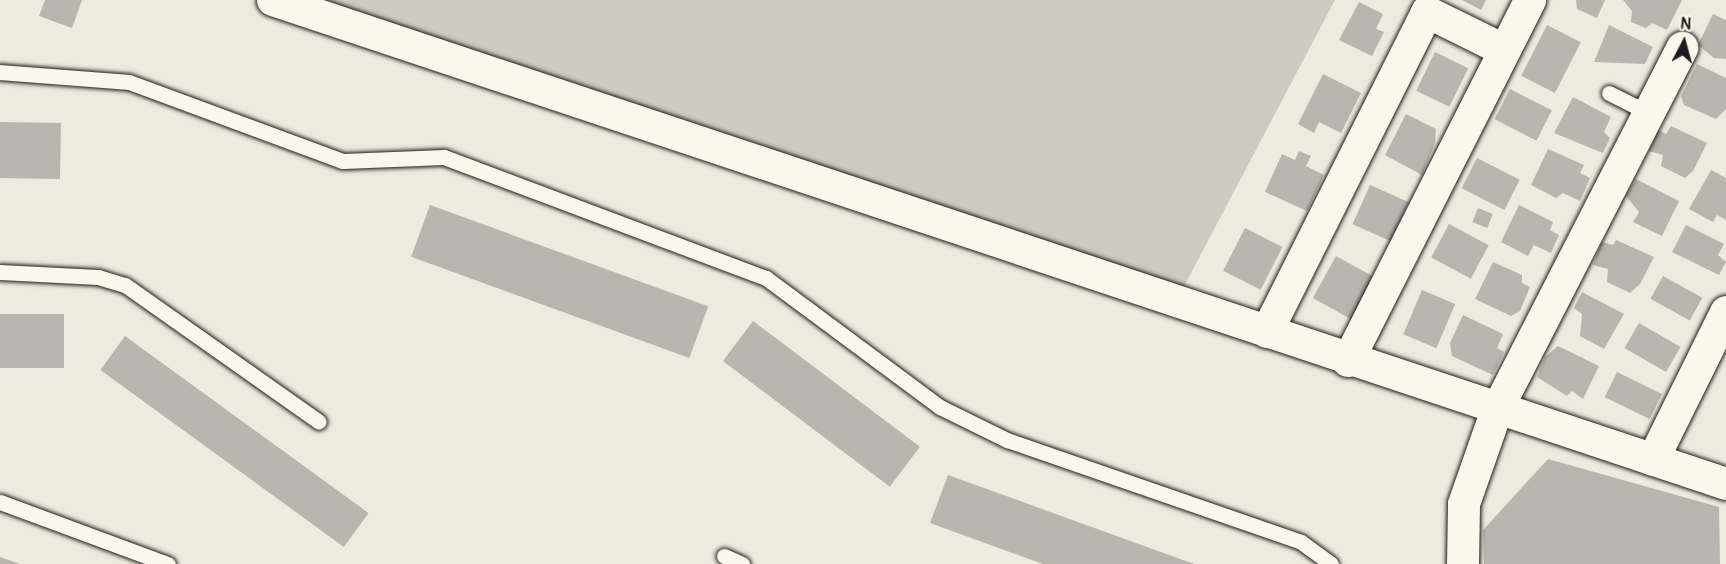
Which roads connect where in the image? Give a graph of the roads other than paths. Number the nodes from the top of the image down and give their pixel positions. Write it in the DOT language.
graph roads {
  1 [pos="273,0"];
  2 [pos="1530,0"];
  3 [pos="1682,48"];
  4 [pos="1504,50"];
  5 [pos="0,72"];
  6 [pos="1609,93"];
  7 [pos="1649,113"];
  8 [pos="0,272"];
  9 [pos="1726,312"];
  10 [pos="1267,332"];
  11 [pos="1348,361"];
  12 [pos="1497,410"];
  13 [pos="319,422"];
  14 [pos="1653,460"];
  15 [pos="1726,484"];
  16 [pos="0,502"];
  17 [pos="724,556"];
  18 [pos="168,564"];
  19 [pos="742,564"];
  20 [pos="1331,564"];
  21 [pos="1463,564"];
  1 -- 10 [label="street"];
  2 -- 4 [label="street"];
  3 -- 7 [label="street"];
  4 -- 10 [label="street"];
  4 -- 11 [label="street"];
  5 -- 20 [label="lane"];
  6 -- 7 [label="lane"];
  7 -- 12 [label="street"];
  8 -- 13 [label="lane"];
  9 -- 14 [label="street"];
  10 -- 11 [label="street"];
  11 -- 12 [label="street"];
  12 -- 14 [label="street"];
  12 -- 21 [label="street"];
  14 -- 15 [label="street"];
  16 -- 18 [label="lane"];
  17 -- 19 [label="lane"];
}
